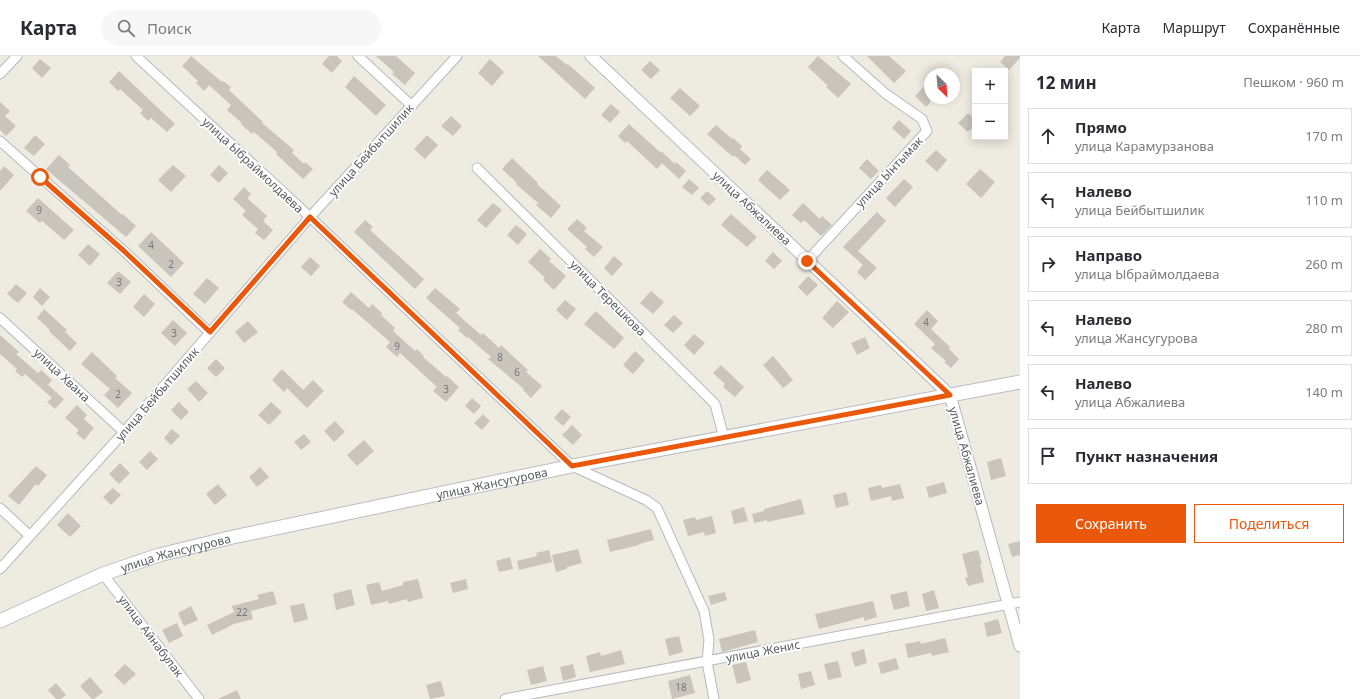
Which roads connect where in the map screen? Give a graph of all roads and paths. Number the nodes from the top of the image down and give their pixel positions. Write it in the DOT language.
graph roads {
  1 [pos="17,56"];
  2 [pos="136,56"];
  3 [pos="358,56"];
  4 [pos="457,56"];
  5 [pos="591,56"];
  6 [pos="843,56"];
  7 [pos="0,74"];
  8 [pos="412,106"];
  9 [pos="0,142"];
  10 [pos="477,168"];
  11 [pos="310,217"];
  12 [pos="807,261"];
  13 [pos="0,318"];
  14 [pos="210,332"];
  15 [pos="1020,382"];
  16 [pos="950,395"];
  17 [pos="124,432"];
  18 [pos="724,438"];
  19 [pos="572,466"];
  20 [pos="0,508"];
  21 [pos="30,536"];
  22 [pos="0,569"];
  23 [pos="103,574"];
  24 [pos="1020,602"];
  25 [pos="1009,604"];
  26 [pos="0,621"];
  27 [pos="1020,646"];
  28 [pos="707,662"];
  29 [pos="199,699"];
  30 [pos="505,699"];
  31 [pos="714,699"];
  1 -- 7 [label="street"];
  2 -- 11 [label="street, улица Ыбраймолдаева"];
  3 -- 8 [label="street"];
  4 -- 8 [label="street, улица Бейбытшилик"];
  5 -- 12 [label="street, улица Абжалиева"];
  6 -- 12 [label="street, улица Ынтымак"];
  8 -- 11 [label="street, улица Бейбытшилик"];
  9 -- 14 [label="street"];
  10 -- 18 [label="street, улица Терешкова"];
  11 -- 14 [label="street, улица Бейбытшилик"];
  11 -- 19 [label="street, улица Ыбраймолдаева"];
  12 -- 16 [label="street, улица Абжалиева"];
  13 -- 17 [label="street, улица Хвана"];
  14 -- 17 [label="street, улица Бейбытшилик"];
  15 -- 16 [label="main road, улица Жансугурова"];
  16 -- 18 [label="main road, улица Жансугурова"];
  16 -- 25 [label="street, улица Абжалиева"];
  17 -- 21 [label="street, улица Бейбытшилик"];
  18 -- 19 [label="main road, улица Жансугурова"];
  19 -- 23 [label="main road, улица Жансугурова"];
  19 -- 28 [label="street, улица Ыбраймолдаева"];
  20 -- 21 [label="street"];
  21 -- 22 [label="street, улица Бейбытшилик"];
  23 -- 26 [label="main road, улица Жансугурова"];
  23 -- 29 [label="street, улица Айнабулак"];
  24 -- 25 [label="street, улица Женис"];
  25 -- 27 [label="street, улица Абжалиева"];
  25 -- 28 [label="street, улица Женис"];
  28 -- 30 [label="street, улица Женис"];
  28 -- 31 [label="street, улица Ыбраймолдаева"];
}
